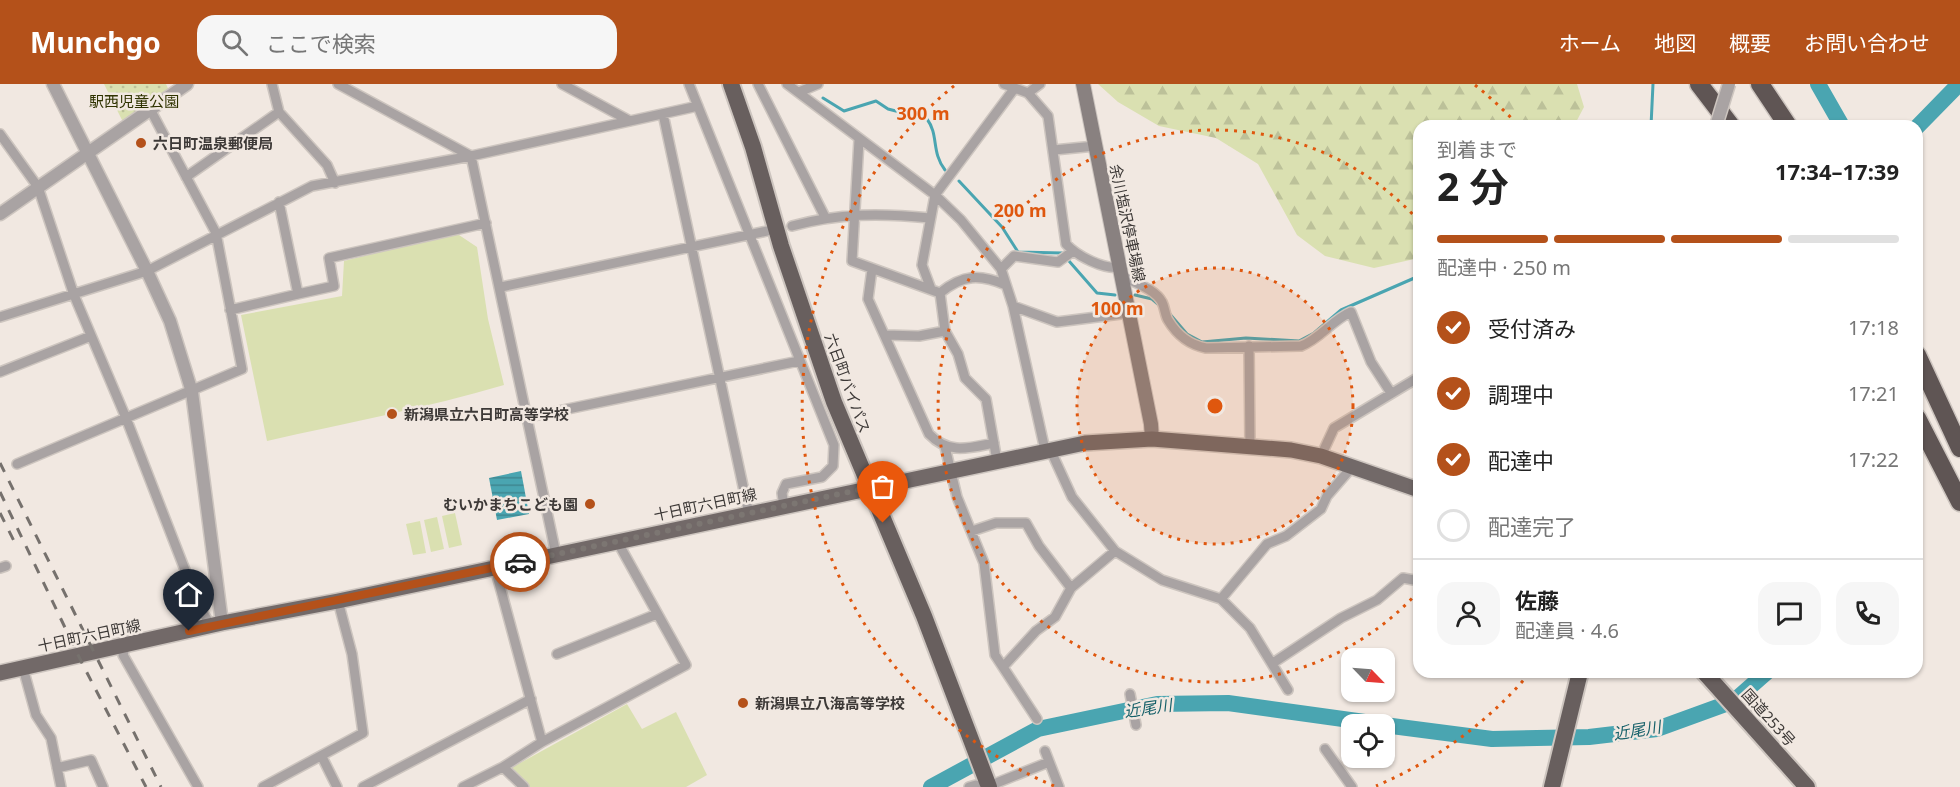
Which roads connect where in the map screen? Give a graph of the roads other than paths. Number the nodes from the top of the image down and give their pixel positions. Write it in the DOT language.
graph roads {
  1 [pos="53,84"];
  2 [pos="187,84"];
  3 [pos="272,84"];
  4 [pos="338,84"];
  5 [pos="562,84"];
  6 [pos="689,84"];
  7 [pos="731,84"];
  8 [pos="758,84"];
  9 [pos="787,84"];
  10 [pos="818,84"];
  11 [pos="1004,84"];
  12 [pos="1040,84"];
  13 [pos="1083,84"];
  14 [pos="1699,84"];
  15 [pos="1729,84"];
  16 [pos="1760,84"];
  17 [pos="1014,88"];
  18 [pos="799,92"];
  19 [pos="1028,93"];
  20 [pos="698,106"];
  21 [pos="150,108"];
  22 [pos="279,112"];
  23 [pos="663,114"];
  24 [pos="1718,120"];
  25 [pos="1726,120"];
  26 [pos="1784,120"];
  27 [pos="630,121"];
  28 [pos="0,134"];
  29 [pos="859,140"];
  30 [pos="1095,146"];
  31 [pos="1054,150"];
  32 [pos="87,151"];
  33 [pos="471,156"];
  34 [pos="186,177"];
  35 [pos="335,183"];
  36 [pos="38,187"];
  37 [pos="935,195"];
  38 [pos="279,202"];
  39 [pos="0,214"];
  40 [pos="854,214"];
  41 [pos="825,217"];
  42 [pos="930,218"];
  43 [pos="486,223"];
  44 [pos="792,226"];
  45 [pos="767,231"];
  46 [pos="216,233"];
  47 [pos="751,233"];
  48 [pos="692,247"];
  49 [pos="1073,251"];
  50 [pos="872,269"];
  51 [pos="1001,269"];
  52 [pos="147,271"];
  53 [pos="1121,272"];
  54 [pos="1006,285"];
  55 [pos="501,287"];
  56 [pos="935,291"];
  57 [pos="298,294"];
  58 [pos="74,295"];
  59 [pos="1013,306"];
  60 [pos="230,310"];
  61 [pos="1130,313"];
  62 [pos="0,317"];
  63 [pos="945,331"];
  64 [pos="886,335"];
  65 [pos="91,336"];
  66 [pos="1249,346"];
  67 [pos="799,361"];
  68 [pos="1923,368"];
  69 [pos="0,372"];
  70 [pos="721,378"];
  71 [pos="1413,380"];
  72 [pos="192,392"];
  73 [pos="1391,393"];
  74 [pos="529,417"];
  75 [pos="126,418"];
  76 [pos="1923,430"];
  77 [pos="1152,439"];
  78 [pos="994,444"];
  79 [pos="945,447"];
  80 [pos="1250,447"];
  81 [pos="1960,448"];
  82 [pos="1048,449"];
  83 [pos="1321,456"];
  84 [pos="997,461"];
  85 [pos="17,465"];
  86 [pos="1352,467"];
  87 [pos="951,471"];
  88 [pos="868,488"];
  89 [pos="1413,488"];
  90 [pos="1960,502"];
  91 [pos="784,506"];
  92 [pos="749,514"];
  93 [pos="972,531"];
  94 [pos="617,542"];
  95 [pos="1115,551"];
  96 [pos="556,554"];
  97 [pos="495,568"];
  98 [pos="1413,580"];
  99 [pos="1071,588"];
  100 [pos="1221,599"];
  101 [pos="338,601"];
  102 [pos="657,614"];
  103 [pos="216,624"];
  104 [pos="125,647"];
  105 [pos="556,654"];
  106 [pos="1273,663"];
  107 [pos="1004,667"];
  108 [pos="23,668"];
  109 [pos="0,673"];
  110 [pos="1578,678"];
  111 [pos="1710,678"];
  112 [pos="1288,690"];
  113 [pos="1130,694"];
  114 [pos="531,699"];
  115 [pos="1037,719"];
  116 [pos="1136,725"];
  117 [pos="543,742"];
  118 [pos="1325,749"];
  119 [pos="1045,751"];
  120 [pos="322,757"];
  121 [pos="1049,762"];
  122 [pos="503,766"];
  123 [pos="57,768"];
  124 [pos="981,783"];
  125 [pos="61,787"];
  126 [pos="103,787"];
  127 [pos="198,787"];
  128 [pos="263,787"];
  129 [pos="337,787"];
  130 [pos="363,787"];
  131 [pos="463,787"];
  132 [pos="524,787"];
  133 [pos="1059,787"];
  134 [pos="1352,787"];
  135 [pos="1552,787"];
  136 [pos="1807,787"];
  1 -- 32 [label="street"];
  2 -- 21 [label="street"];
  3 -- 22 [label="street"];
  4 -- 33 [label="street"];
  5 -- 27 [label="street"];
  6 -- 20 [label="street"];
  7 -- 88 [label="highway, 六日町バイパス"];
  8 -- 41 [label="street"];
  9 -- 18 [label="street"];
  10 -- 18 [label="street"];
  11 -- 17 [label="street"];
  12 -- 19 [label="street"];
  13 -- 30 [label="main road, 余川塩沢停車場線"];
  14 -- 25 [label="highway"];
  15 -- 24 [label="street, bridge"];
  16 -- 26 [label="highway"];
  17 -- 19 [label="street"];
  17 -- 37 [label="street"];
  18 -- 29 [label="street"];
  19 -- 31 [label="street"];
  20 -- 23 [label="street"];
  20 -- 47 [label="street"];
  21 -- 32 [label="street"];
  21 -- 34 [label="street"];
  22 -- 34 [label="street"];
  22 -- 35 [label="street"];
  23 -- 27 [label="street"];
  23 -- 48 [label="street"];
  27 -- 33 [label="street"];
  28 -- 36 [label="street"];
  29 -- 37 [label="street"];
  29 -- 40 [label="street"];
  30 -- 31 [label="street"];
  30 -- 53 [label="main road, 余川塩沢停車場線"];
  31 -- 49 [label="street"];
  32 -- 36 [label="street"];
  32 -- 52 [label="street"];
  33 -- 35 [label="street"];
  33 -- 43 [label="street"];
  34 -- 46 [label="street"];
  35 -- 38 [label="street"];
  36 -- 39 [label="street"];
  36 -- 58 [label="street"];
  37 -- 42 [label="street"];
  37 -- 51 [label="street"];
  38 -- 46 [label="street"];
  38 -- 57 [label="street"];
  40 -- 41 [label="street"];
  40 -- 42 [label="street"];
  40 -- 50 [label="street"];
  41 -- 44 [label="street"];
  42 -- 56 [label="street"];
  43 -- 55 [label="street"];
  43 -- 57 [label="street"];
  45 -- 47 [label="street"];
  46 -- 52 [label="street"];
  46 -- 60 [label="street"];
  47 -- 48 [label="street"];
  47 -- 67 [label="street"];
  48 -- 55 [label="street"];
  48 -- 70 [label="street"];
  49 -- 51 [label="street"];
  49 -- 53 [label="street"];
  50 -- 56 [label="street"];
  50 -- 64 [label="street"];
  51 -- 54 [label="street"];
  52 -- 58 [label="street"];
  52 -- 72 [label="street"];
  53 -- 61 [label="main road, 余川塩沢停車場線"];
  53 -- 66 [label="street"];
  54 -- 56 [label="street"];
  54 -- 59 [label="street"];
  55 -- 74 [label="street"];
  56 -- 63 [label="street"];
  57 -- 60 [label="street"];
  58 -- 62 [label="street"];
  58 -- 65 [label="street"];
  59 -- 61 [label="street"];
  59 -- 82 [label="street"];
  60 -- 72 [label="street"];
  61 -- 77 [label="main road, 余川塩沢停車場線"];
  63 -- 64 [label="street"];
  63 -- 78 [label="street"];
  64 -- 79 [label="street"];
  65 -- 69 [label="street"];
  65 -- 75 [label="street"];
  66 -- 73 [label="street"];
  66 -- 80 [label="street"];
  67 -- 70 [label="street"];
  67 -- 91 [label="street"];
  68 -- 81 [label="highway"];
  70 -- 74 [label="street"];
  70 -- 92 [label="street"];
  71 -- 73 [label="street"];
  72 -- 75 [label="street"];
  72 -- 103 [label="street"];
  73 -- 83 [label="street"];
  74 -- 96 [label="street"];
  75 -- 85 [label="street"];
  75 -- 103 [label="street"];
  76 -- 90 [label="highway"];
  77 -- 80 [label="main road, 十日町六日町線"];
  77 -- 82 [label="main road, 十日町六日町線"];
  78 -- 79 [label="street"];
  78 -- 84 [label="street"];
  79 -- 87 [label="street"];
  80 -- 83 [label="main road, 十日町六日町線"];
  82 -- 84 [label="main road, 十日町六日町線"];
  82 -- 95 [label="street"];
  83 -- 86 [label="main road, 十日町六日町線"];
  84 -- 87 [label="main road, 十日町六日町線"];
  86 -- 89 [label="main road, 十日町六日町線"];
  86 -- 100 [label="street"];
  87 -- 88 [label="main road, 十日町六日町線"];
  87 -- 93 [label="street"];
  88 -- 91 [label="main road, 十日町六日町線"];
  88 -- 124 [label="highway, 六日町バイパス"];
  91 -- 92 [label="main road, 十日町六日町線"];
  92 -- 94 [label="main road, 十日町六日町線"];
  93 -- 99 [label="street"];
  93 -- 107 [label="street"];
  94 -- 96 [label="main road, 十日町六日町線"];
  94 -- 102 [label="street"];
  95 -- 99 [label="street"];
  95 -- 100 [label="street"];
  96 -- 97 [label="main road, 十日町六日町線"];
  97 -- 101 [label="main road, 十日町六日町線"];
  97 -- 114 [label="street"];
  98 -- 106 [label="street"];
  99 -- 107 [label="street"];
  100 -- 106 [label="street"];
  101 -- 103 [label="main road, 十日町六日町線"];
  101 -- 120 [label="street"];
  102 -- 105 [label="street"];
  102 -- 117 [label="street"];
  103 -- 104 [label="main road, 十日町六日町線"];
  104 -- 108 [label="main road, 十日町六日町線"];
  104 -- 127 [label="street"];
  106 -- 112 [label="street"];
  107 -- 115 [label="street"];
  108 -- 109 [label="main road, 十日町六日町線"];
  108 -- 123 [label="street"];
  110 -- 135 [label="highway"];
  111 -- 136 [label="highway, 国道253号"];
  113 -- 116 [label="street"];
  114 -- 117 [label="street"];
  114 -- 130 [label="street"];
  117 -- 122 [label="street"];
  118 -- 134 [label="street"];
  119 -- 121 [label="street"];
  120 -- 128 [label="street"];
  120 -- 129 [label="street"];
  121 -- 124 [label="street"];
  121 -- 133 [label="street"];
  122 -- 131 [label="street"];
  122 -- 132 [label="street"];
  123 -- 125 [label="street"];
  123 -- 126 [label="street"];
}
